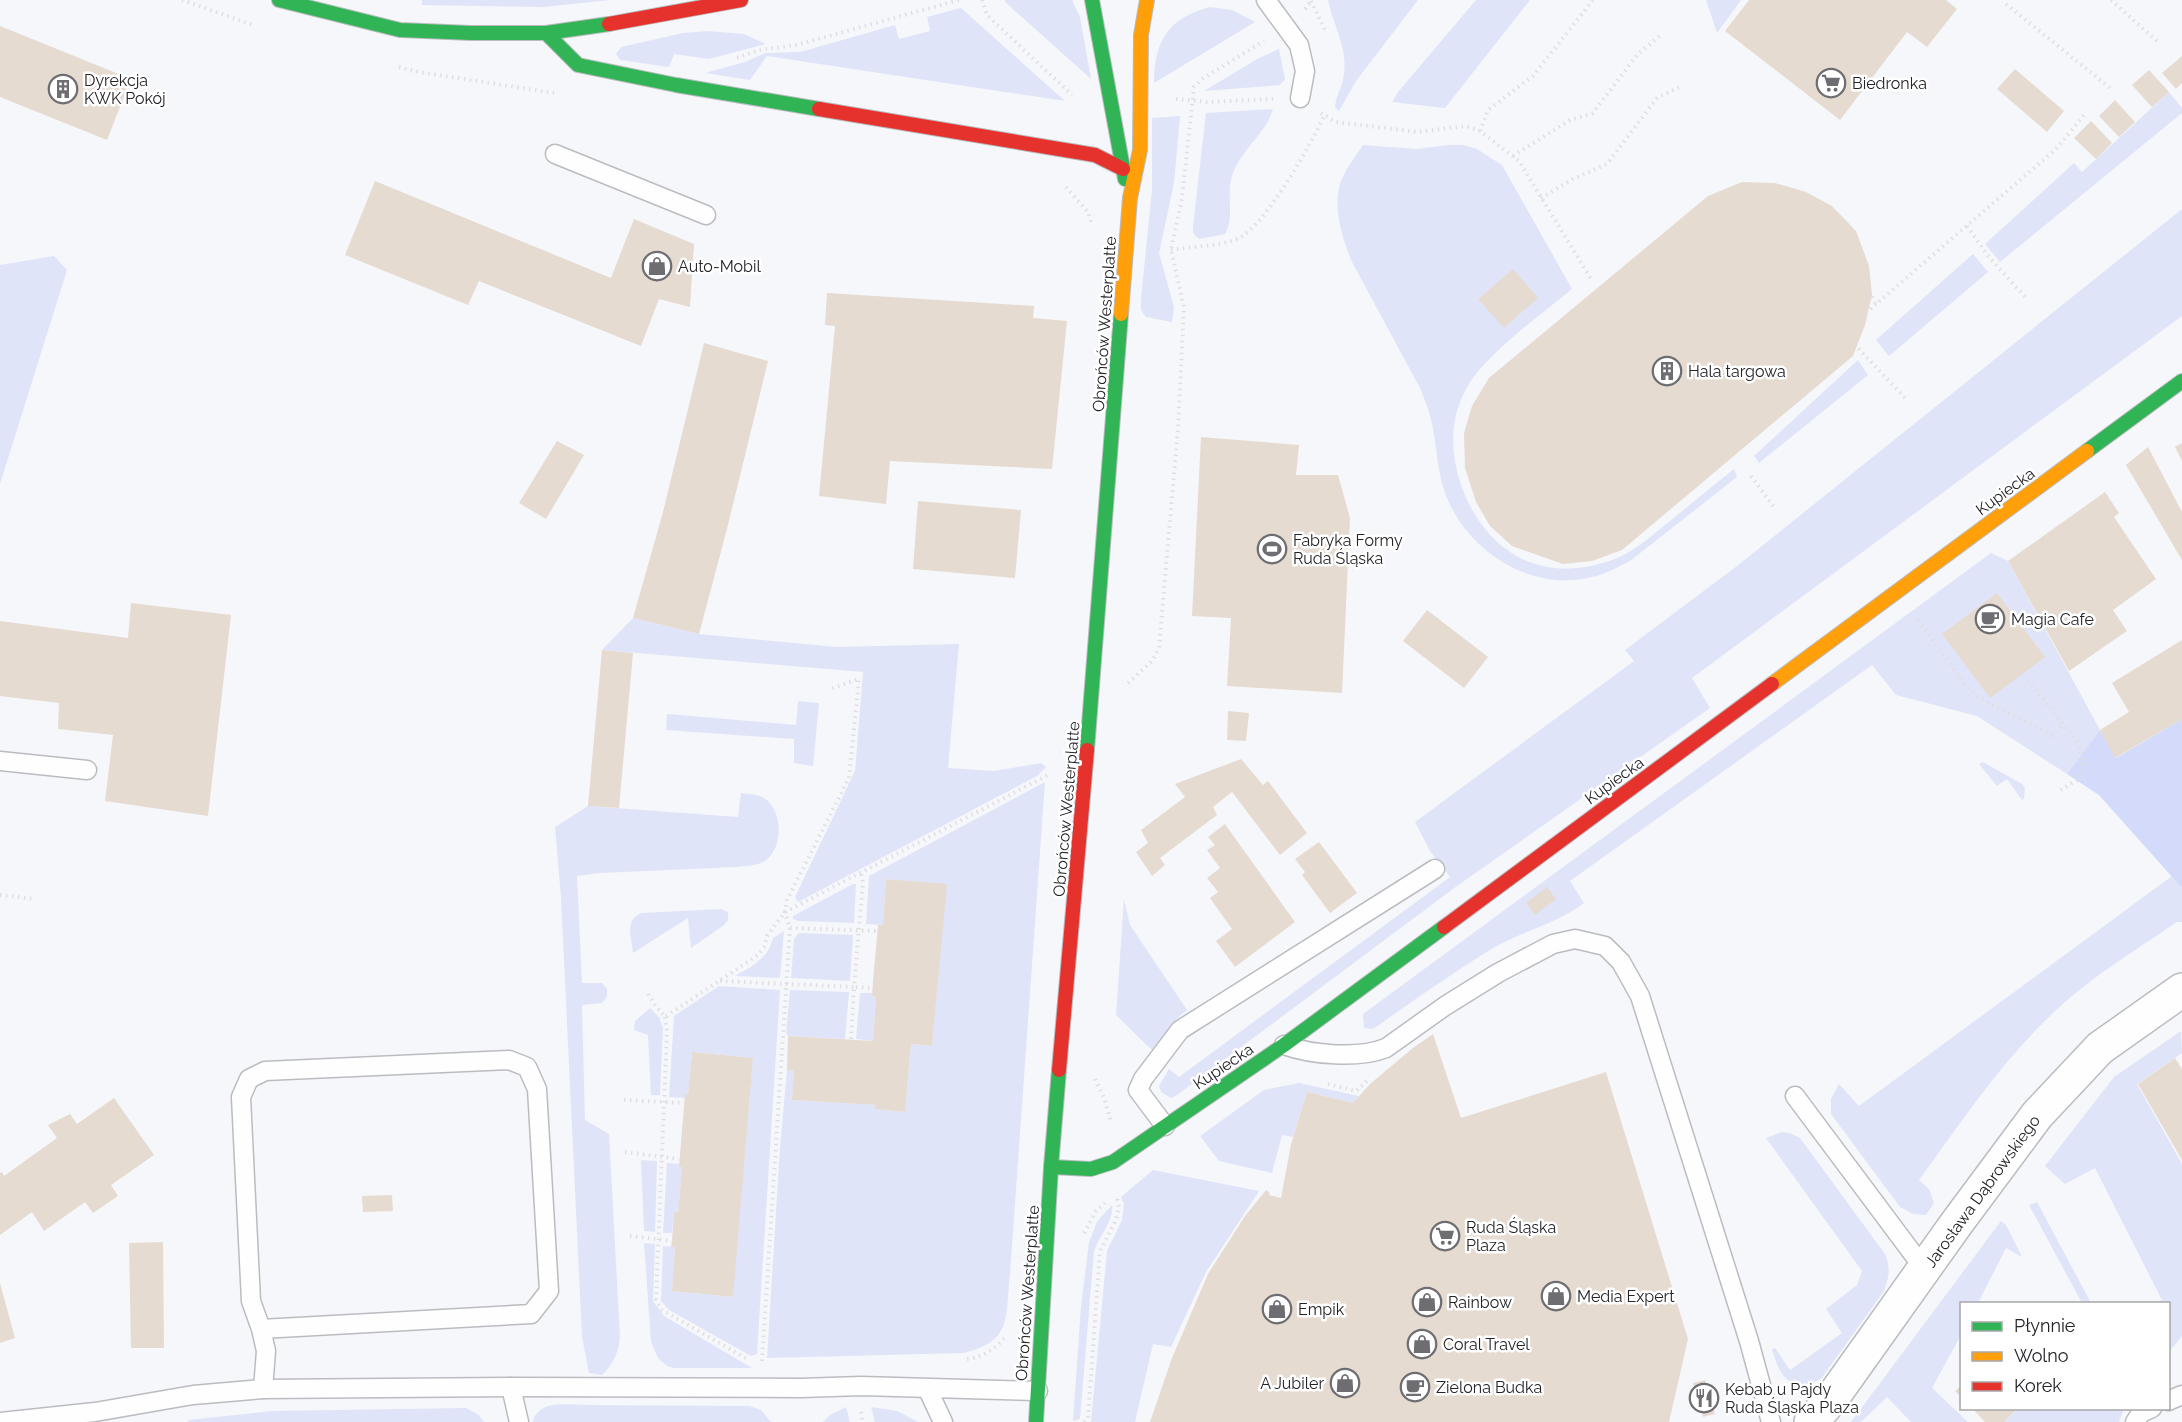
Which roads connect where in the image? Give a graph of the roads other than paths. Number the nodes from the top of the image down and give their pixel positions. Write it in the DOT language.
graph roads {
  1 [pos="279,0"];
  2 [pos="741,0"];
  3 [pos="1092,0"];
  4 [pos="1147,0"];
  5 [pos="1266,0"];
  6 [pos="546,33"];
  7 [pos="1300,98"];
  8 [pos="555,154"];
  9 [pos="1123,169"];
  10 [pos="1130,198"];
  11 [pos="706,215"];
  12 [pos="2182,381"];
  13 [pos="0,761"];
  14 [pos="87,770"];
  15 [pos="1435,869"];
  16 [pos="2182,990"];
  17 [pos="1284,1045"];
  18 [pos="1795,1096"];
  19 [pos="1165,1126"];
  20 [pos="1051,1167"];
  21 [pos="1924,1270"];
  22 [pos="261,1329"];
  23 [pos="510,1387"];
  24 [pos="263,1389"];
  25 [pos="928,1390"];
  26 [pos="1038,1391"];
  27 [pos="2148,1410"];
  28 [pos="95,1417"];
  29 [pos="1,1422"];
  30 [pos="519,1422"];
  31 [pos="943,1422"];
  32 [pos="1036,1422"];
  33 [pos="1771,1422"];
  34 [pos="1811,1422"];
  35 [pos="2135,1422"];
  1 -- 6 [label="street"];
  2 -- 6 [label="street"];
  3 -- 9 [label="street, Obrońców Westerplatte"];
  4 -- 10 [label="street, Obrońców Westerplatte"];
  5 -- 7 [label="lane"];
  6 -- 9 [label="street"];
  8 -- 11 [label="lane"];
  9 -- 10 [label="street, Obrońców Westerplatte"];
  10 -- 20 [label="street, Obrońców Westerplatte"];
  12 -- 17 [label="street, Kupiecka"];
  13 -- 14 [label="lane"];
  15 -- 19 [label="lane"];
  16 -- 21 [label="street, Jarosława Dąbrowskiego"];
  17 -- 19 [label="street, Kupiecka"];
  17 -- 33 [label="lane"];
  18 -- 21 [label="lane"];
  19 -- 20 [label="street, Kupiecka"];
  20 -- 26 [label="street, Obrońców Westerplatte"];
  21 -- 34 [label="street, Jarosława Dąbrowskiego"];
  22 -- 22 [label="lane"];
  22 -- 24 [label="lane"];
  23 -- 24 [label="lane"];
  23 -- 25 [label="lane"];
  23 -- 30 [label="lane"];
  24 -- 28 [label="lane"];
  25 -- 26 [label="lane"];
  25 -- 31 [label="lane"];
  26 -- 32 [label="street, Obrońców Westerplatte"];
  27 -- 35 [label="lane"];
  28 -- 29 [label="lane"];
}
